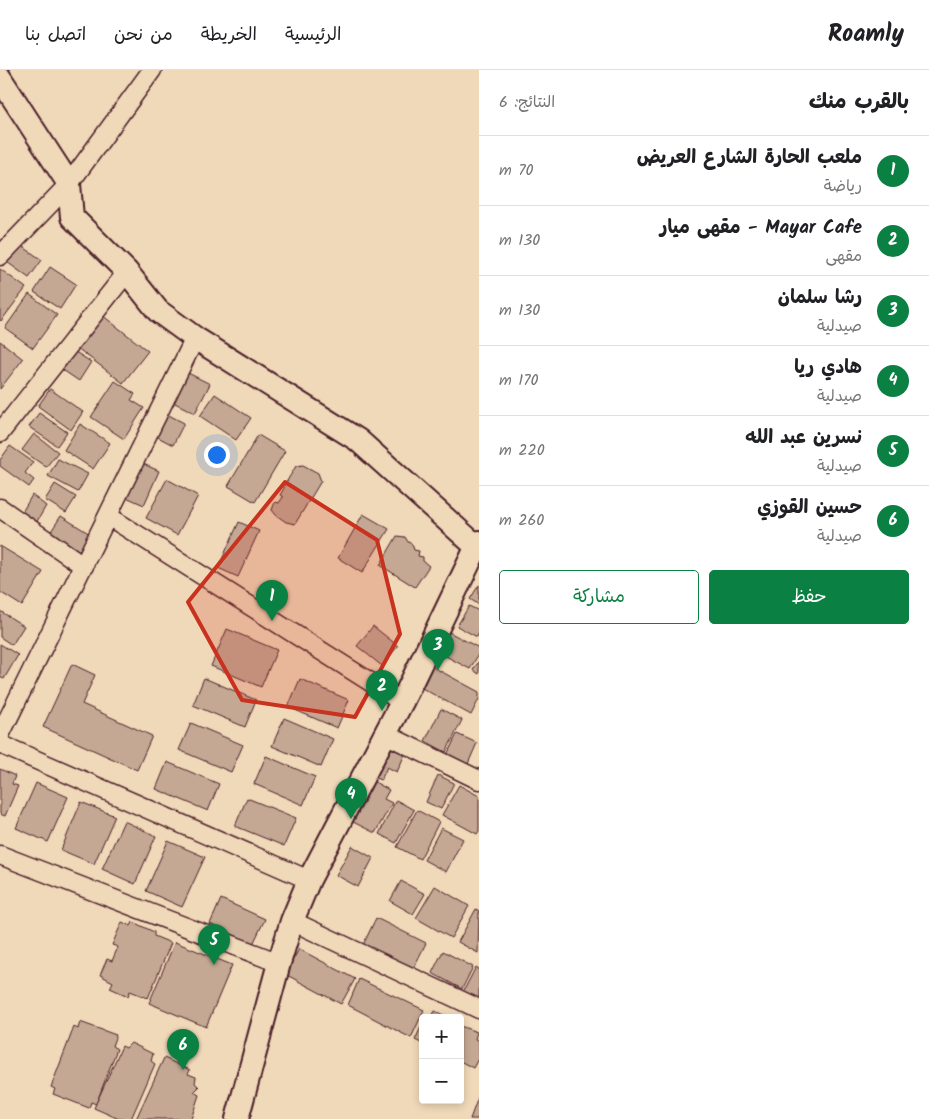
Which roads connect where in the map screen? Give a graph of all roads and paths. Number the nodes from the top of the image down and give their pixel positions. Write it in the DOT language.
graph roads {
  1 [pos="152,70"];
  2 [pos="0,78"];
  3 [pos="69,184"];
  4 [pos="0,256"];
  5 [pos="127,272"];
  6 [pos="195,338"];
  7 [pos="0,432"];
  8 [pos="0,508"];
  9 [pos="108,516"];
  10 [pos="478,546"];
  11 [pos="84,566"];
  12 [pos="402,702"];
  13 [pos="385,734"];
  14 [pos="0,735"];
  15 [pos="0,744"];
  16 [pos="479,780"];
  17 [pos="0,855"];
  18 [pos="308,880"];
  19 [pos="292,921"];
  20 [pos="278,963"];
  21 [pos="479,1009"];
  22 [pos="237,1119"];
  1 -- 3 [label="street"];
  2 -- 3 [label="street"];
  3 -- 4 [label="street"];
  3 -- 5 [label="street"];
  5 -- 6 [label="street"];
  5 -- 7 [label="street"];
  6 -- 9 [label="street"];
  6 -- 10 [label="street"];
  8 -- 11 [label="street"];
  9 -- 11 [label="street"];
  9 -- 12 [label="street"];
  10 -- 12 [label="street"];
  11 -- 14 [label="street"];
  12 -- 13 [label="street"];
  13 -- 16 [label="street"];
  13 -- 18 [label="street"];
  15 -- 18 [label="street"];
  17 -- 20 [label="street"];
  18 -- 19 [label="street"];
  19 -- 20 [label="street"];
  19 -- 21 [label="street"];
  20 -- 22 [label="street"];
}
